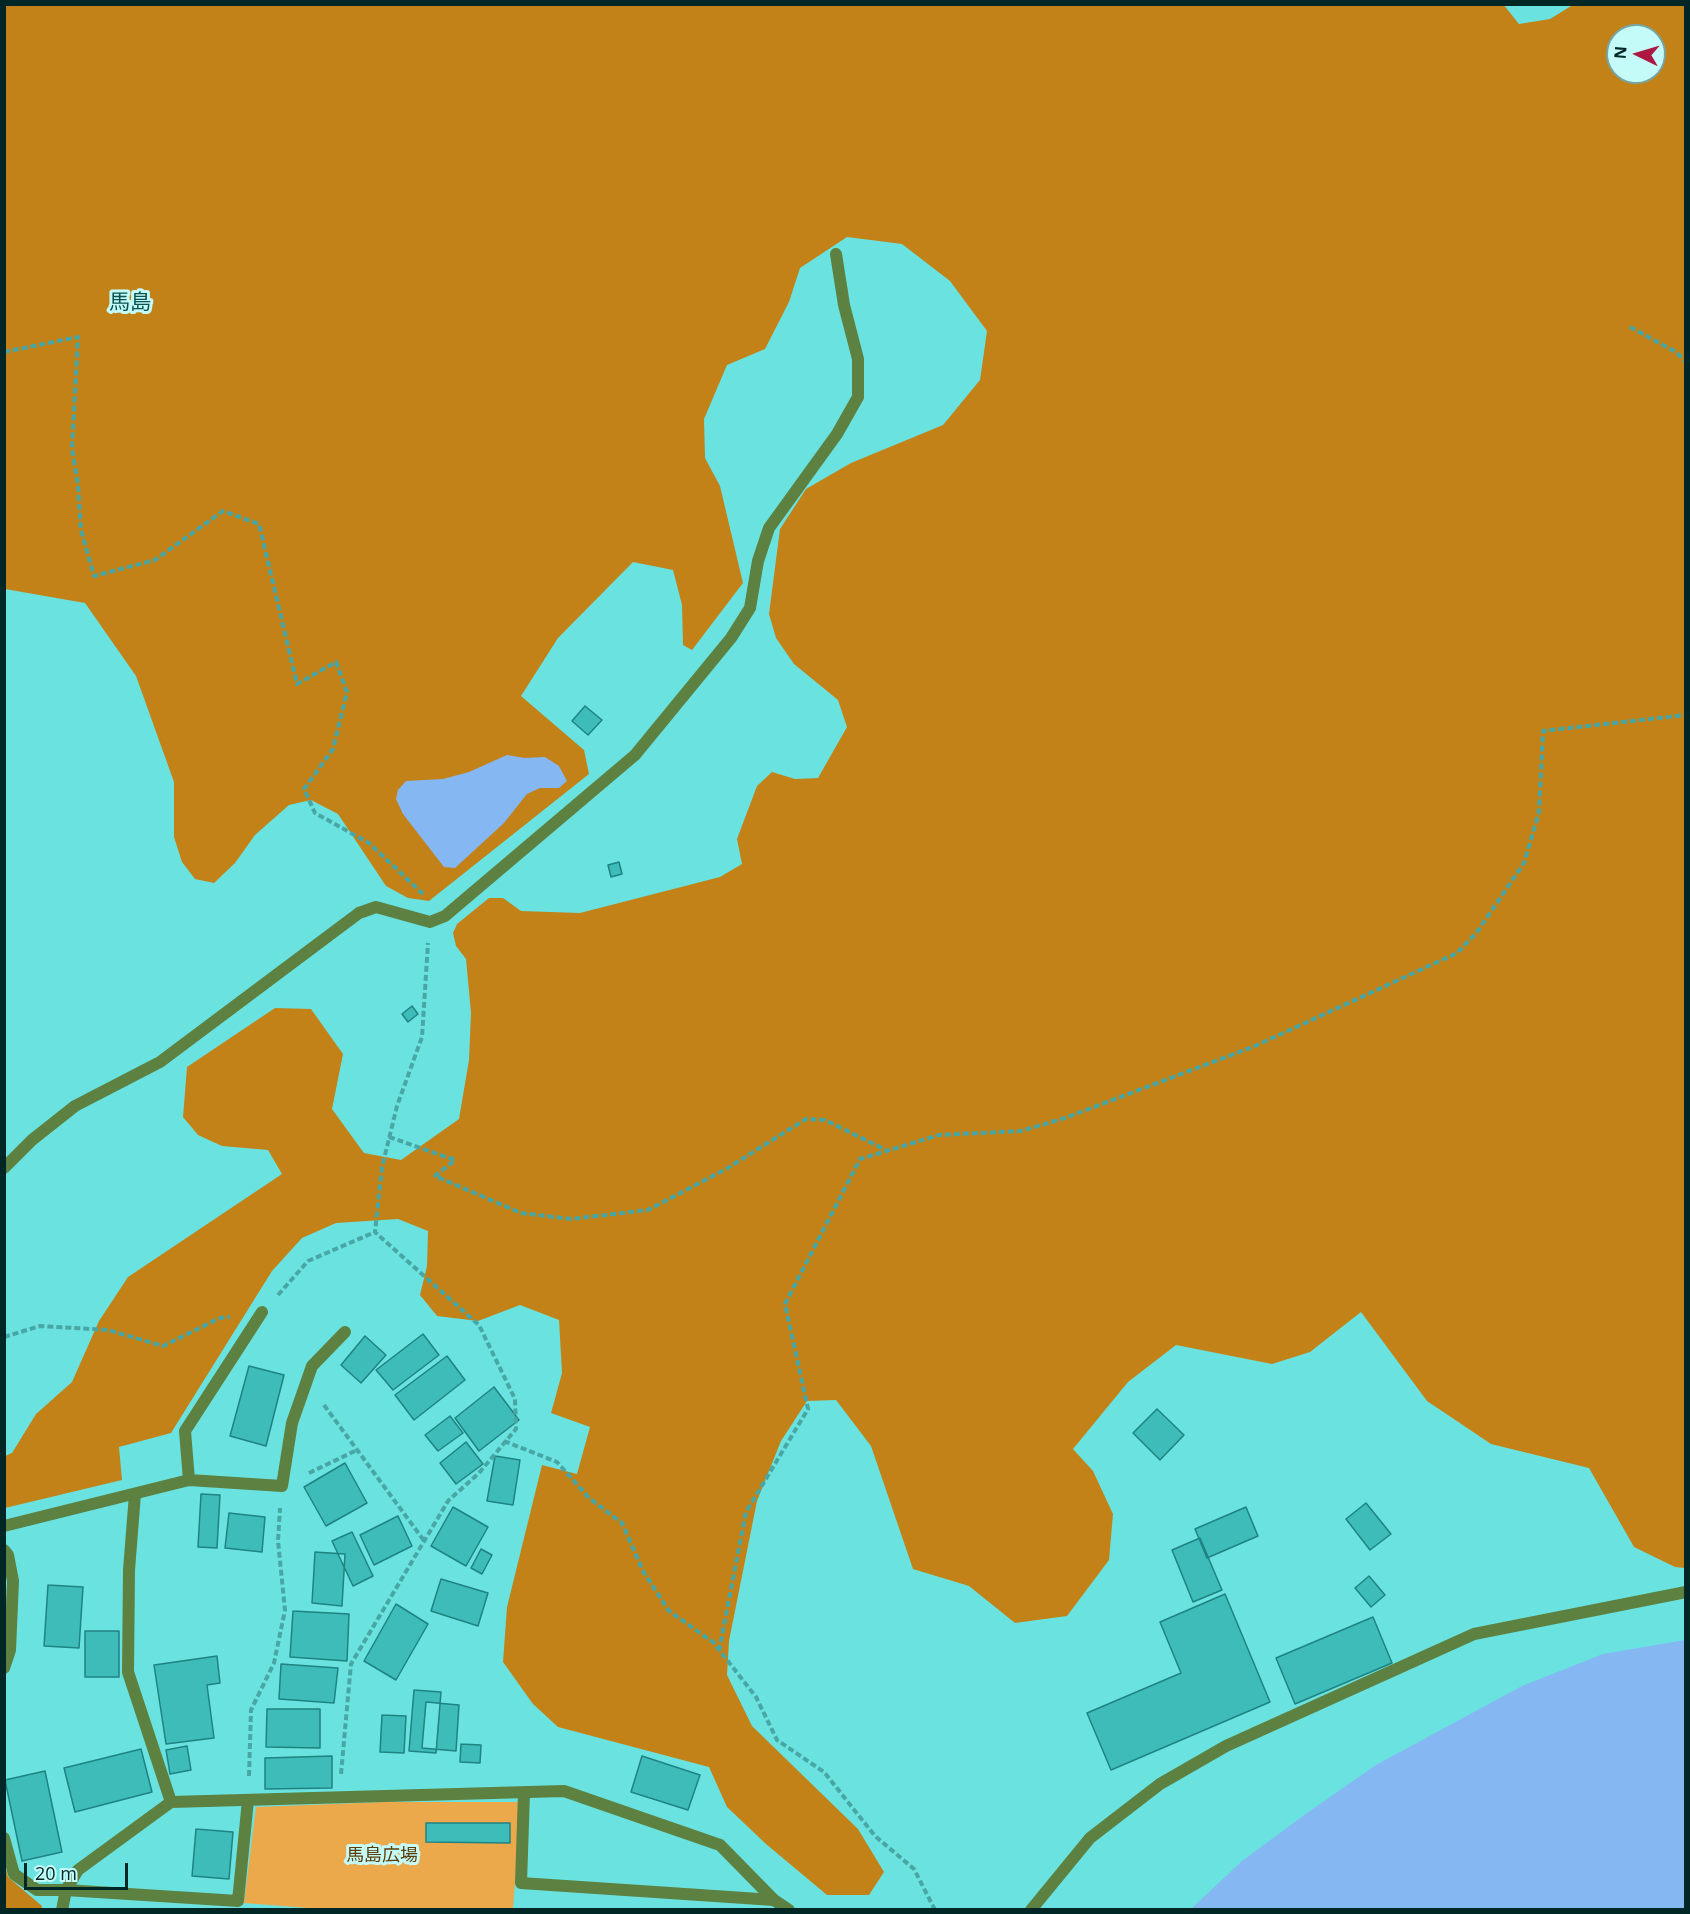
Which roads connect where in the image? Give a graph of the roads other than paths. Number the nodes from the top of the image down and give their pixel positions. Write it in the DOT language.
graph roads {
  1 [pos="836,254"];
  2 [pos="4,1168"];
  3 [pos="262,1312"];
  4 [pos="345,1332"];
  5 [pos="189,1480"];
  6 [pos="135,1494"];
  7 [pos="4,1526"];
  8 [pos="4,1550"];
  9 [pos="1686,1592"];
  10 [pos="4,1668"];
  11 [pos="524,1793"];
  12 [pos="248,1800"];
  13 [pos="171,1802"];
  14 [pos="4,1838"];
  15 [pos="66,1890"];
  16 [pos="774,1900"];
  17 [pos="62,1910"];
  18 [pos="789,1910"];
  19 [pos="1031,1910"];
  1 -- 2 [label="street"];
  3 -- 5 [label="street"];
  4 -- 5 [label="street"];
  5 -- 6 [label="street"];
  6 -- 7 [label="street"];
  6 -- 13 [label="street"];
  8 -- 10 [label="street"];
  9 -- 19 [label="street"];
  11 -- 12 [label="street"];
  11 -- 16 [label="street"];
  11 -- 16 [label="street"];
  12 -- 13 [label="street"];
  12 -- 15 [label="street"];
  13 -- 15 [label="street"];
  14 -- 15 [label="street"];
  15 -- 17 [label="street"];
  16 -- 18 [label="street"];
}
